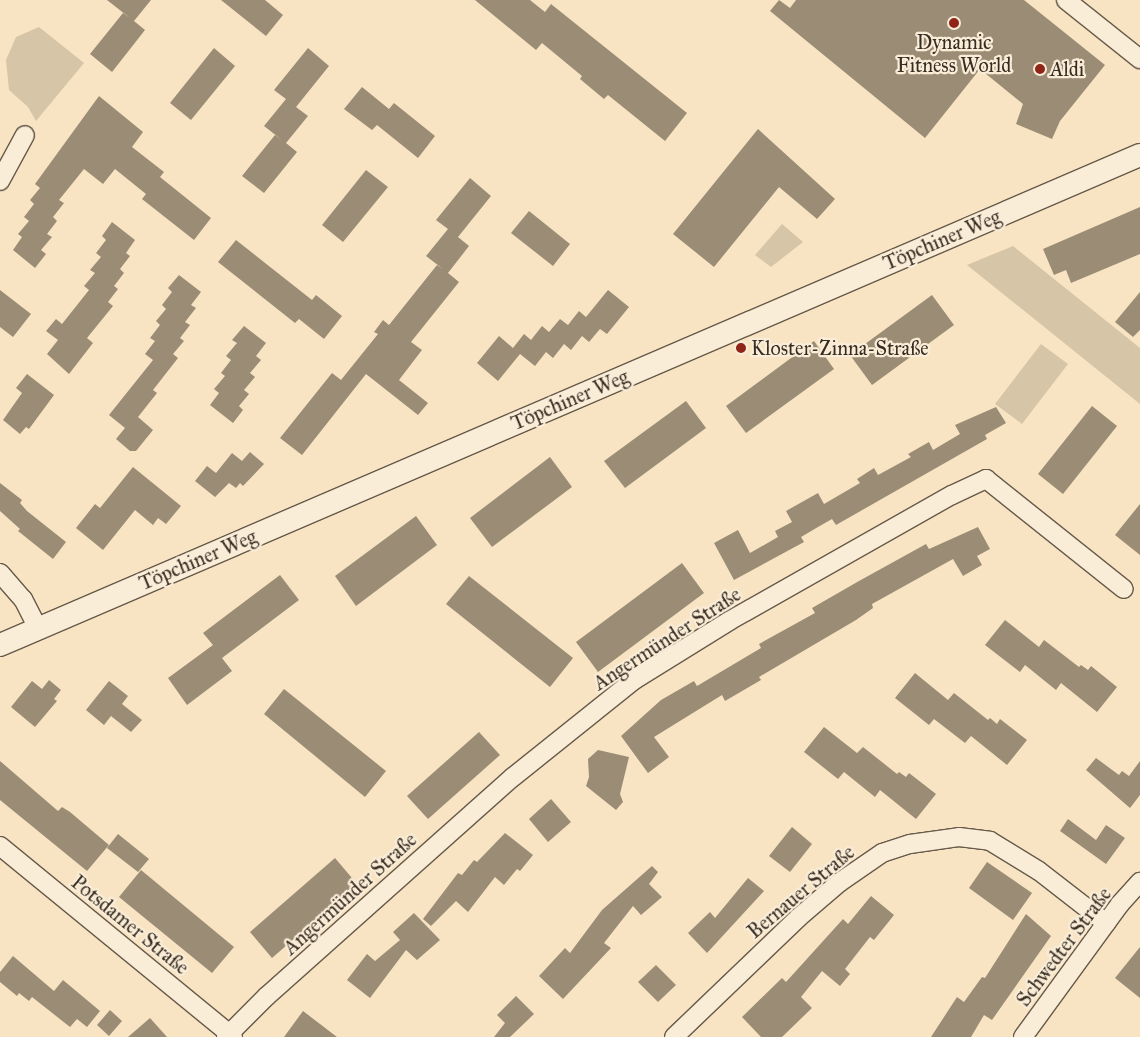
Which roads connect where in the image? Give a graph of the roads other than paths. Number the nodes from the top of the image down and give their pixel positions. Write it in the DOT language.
graph roads {
  1 [pos="1066,0"];
  2 [pos="1140,59"];
  3 [pos="25,135"];
  4 [pos="1140,155"];
  5 [pos="0,181"];
  6 [pos="0,573"];
  7 [pos="1124,589"];
  8 [pos="38,628"];
  9 [pos="0,645"];
  10 [pos="0,846"];
  11 [pos="1140,882"];
  12 [pos="1106,923"];
  13 [pos="230,1036"];
  14 [pos="674,1037"];
  15 [pos="1023,1037"];
  1 -- 2 [label="street"];
  3 -- 5 [label="street"];
  4 -- 8 [label="street, Töpchiner Weg"];
  6 -- 8 [label="street"];
  7 -- 13 [label="street, Angermünder Straße"];
  8 -- 9 [label="street, Töpchiner Weg"];
  10 -- 13 [label="street, Potsdamer Straße"];
  11 -- 12 [label="street, Schwedter Straße"];
  12 -- 14 [label="street, Bernauer Straße"];
  12 -- 15 [label="street, Schwedter Straße"];
}
